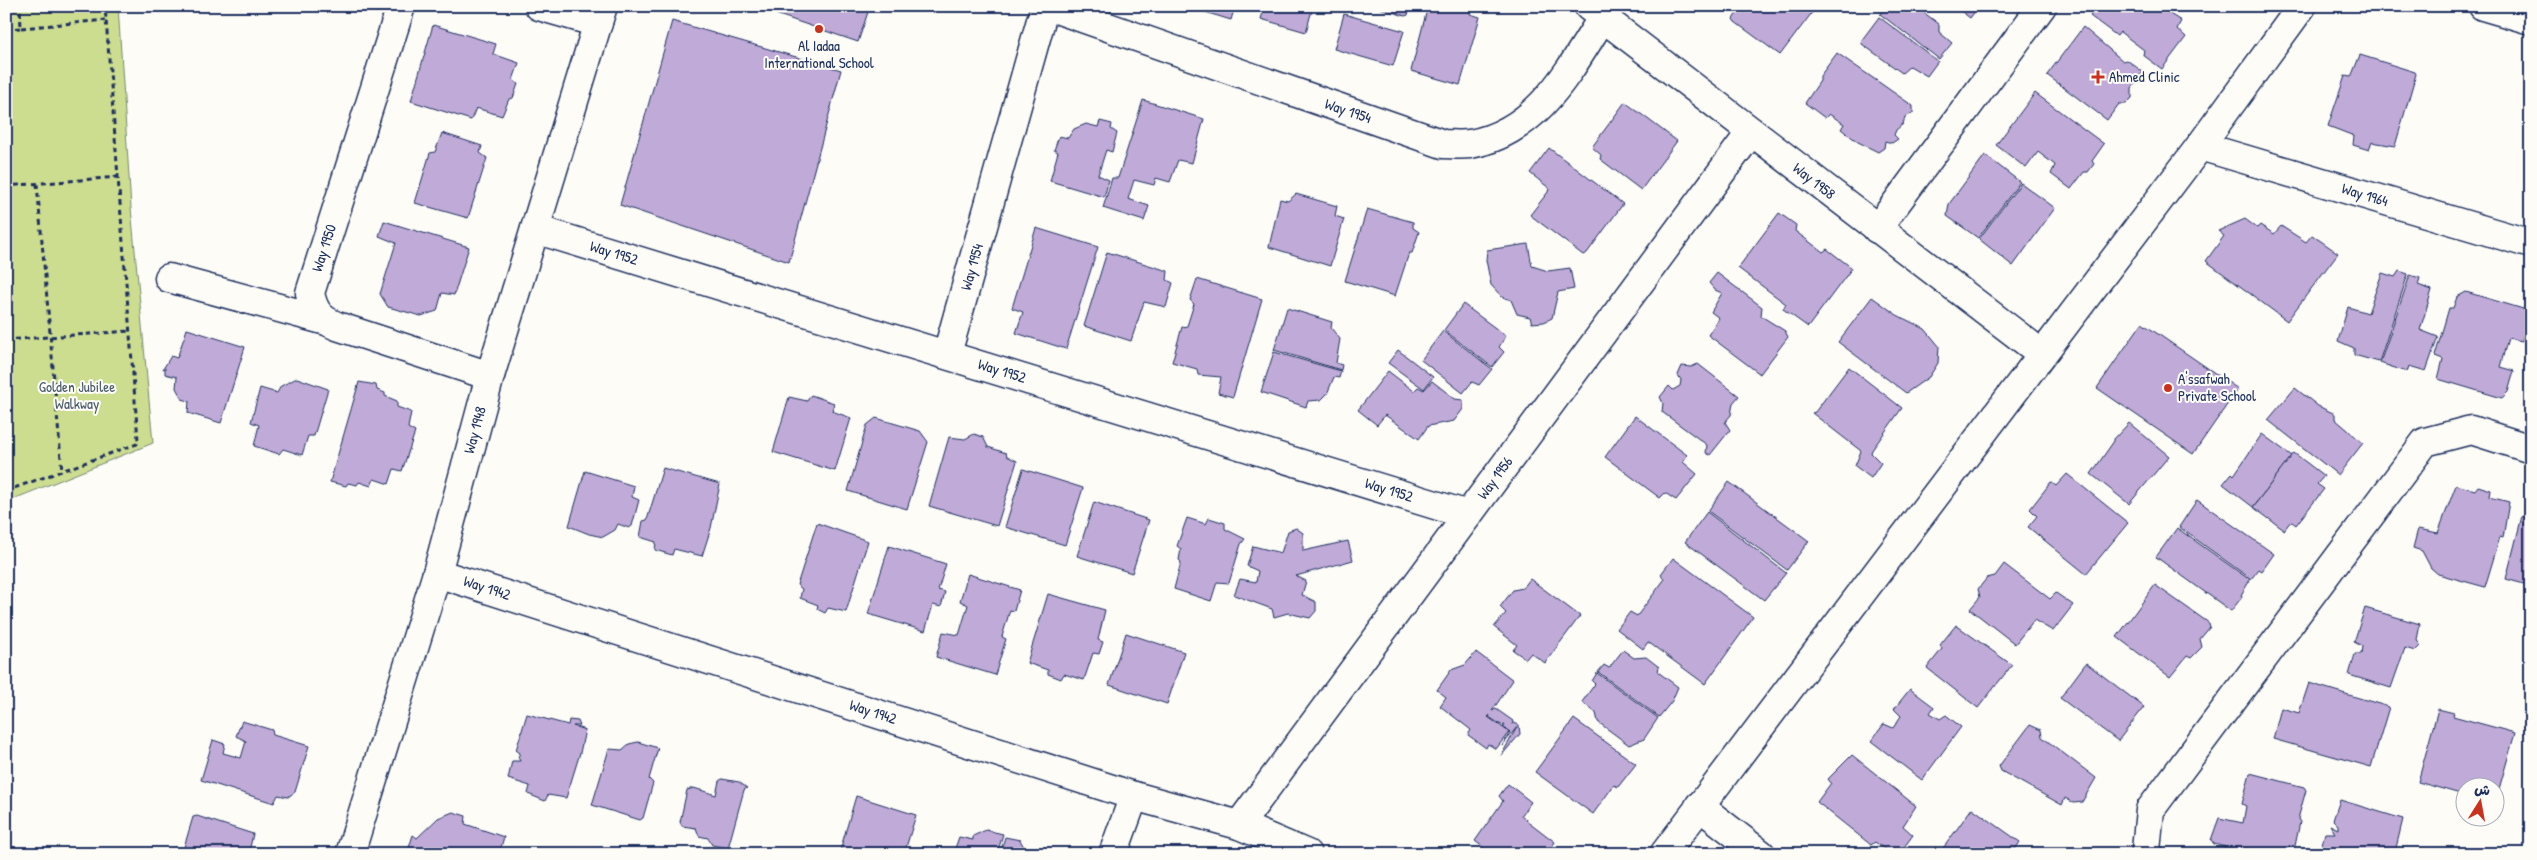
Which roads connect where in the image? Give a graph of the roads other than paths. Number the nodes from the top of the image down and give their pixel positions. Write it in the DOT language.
graph roads {
  1 [pos="401,6"];
  2 [pos="539,6"];
  3 [pos="1047,6"];
  4 [pos="2042,6"];
  5 [pos="2302,6"];
  6 [pos="2483,6"];
  7 [pos="1600,10"];
  8 [pos="601,15"];
  9 [pos="2531,20"];
  10 [pos="1750,132"];
  11 [pos="2200,146"];
  12 [pos="535,229"];
  13 [pos="1877,229"];
  14 [pos="2531,244"];
  15 [pos="169,278"];
  16 [pos="323,320"];
  17 [pos="947,354"];
  18 [pos="2042,354"];
  19 [pos="490,376"];
  20 [pos="2531,450"];
  21 [pos="1468,515"];
  22 [pos="437,572"];
  23 [pos="1134,796"];
  24 [pos="1699,806"];
  25 [pos="1239,825"];
  26 [pos="350,854"];
  27 [pos="1113,854"];
  28 [pos="1307,854"];
  29 [pos="1664,854"];
  30 [pos="1762,854"];
  31 [pos="2149,854"];
  1 -- 16 [label="street, Way 1950"];
  2 -- 8 [label="street"];
  3 -- 7 [label="street, Way 1954"];
  3 -- 17 [label="street, Way 1954"];
  4 -- 13 [label="street"];
  5 -- 11 [label="street"];
  6 -- 9 [label="street"];
  7 -- 10 [label="street, Way 1958"];
  8 -- 12 [label="street, Way 1948"];
  10 -- 13 [label="street, Way 1958"];
  10 -- 21 [label="street, Way 1956"];
  11 -- 14 [label="street, Way 1964"];
  11 -- 18 [label="street"];
  12 -- 17 [label="street, Way 1952"];
  12 -- 19 [label="street, Way 1948"];
  13 -- 18 [label="street, Way 1958"];
  15 -- 16 [label="street"];
  16 -- 19 [label="street"];
  17 -- 21 [label="street, Way 1952"];
  18 -- 24 [label="street"];
  19 -- 22 [label="street, Way 1948"];
  20 -- 31 [label="street"];
  21 -- 25 [label="street, Way 1956"];
  22 -- 23 [label="street, Way 1942"];
  22 -- 26 [label="street, Way 1948"];
  23 -- 25 [label="street, Way 1942"];
  23 -- 27 [label="street"];
  24 -- 29 [label="street"];
  24 -- 30 [label="street"];
  25 -- 28 [label="street, Way 1942"];
}
